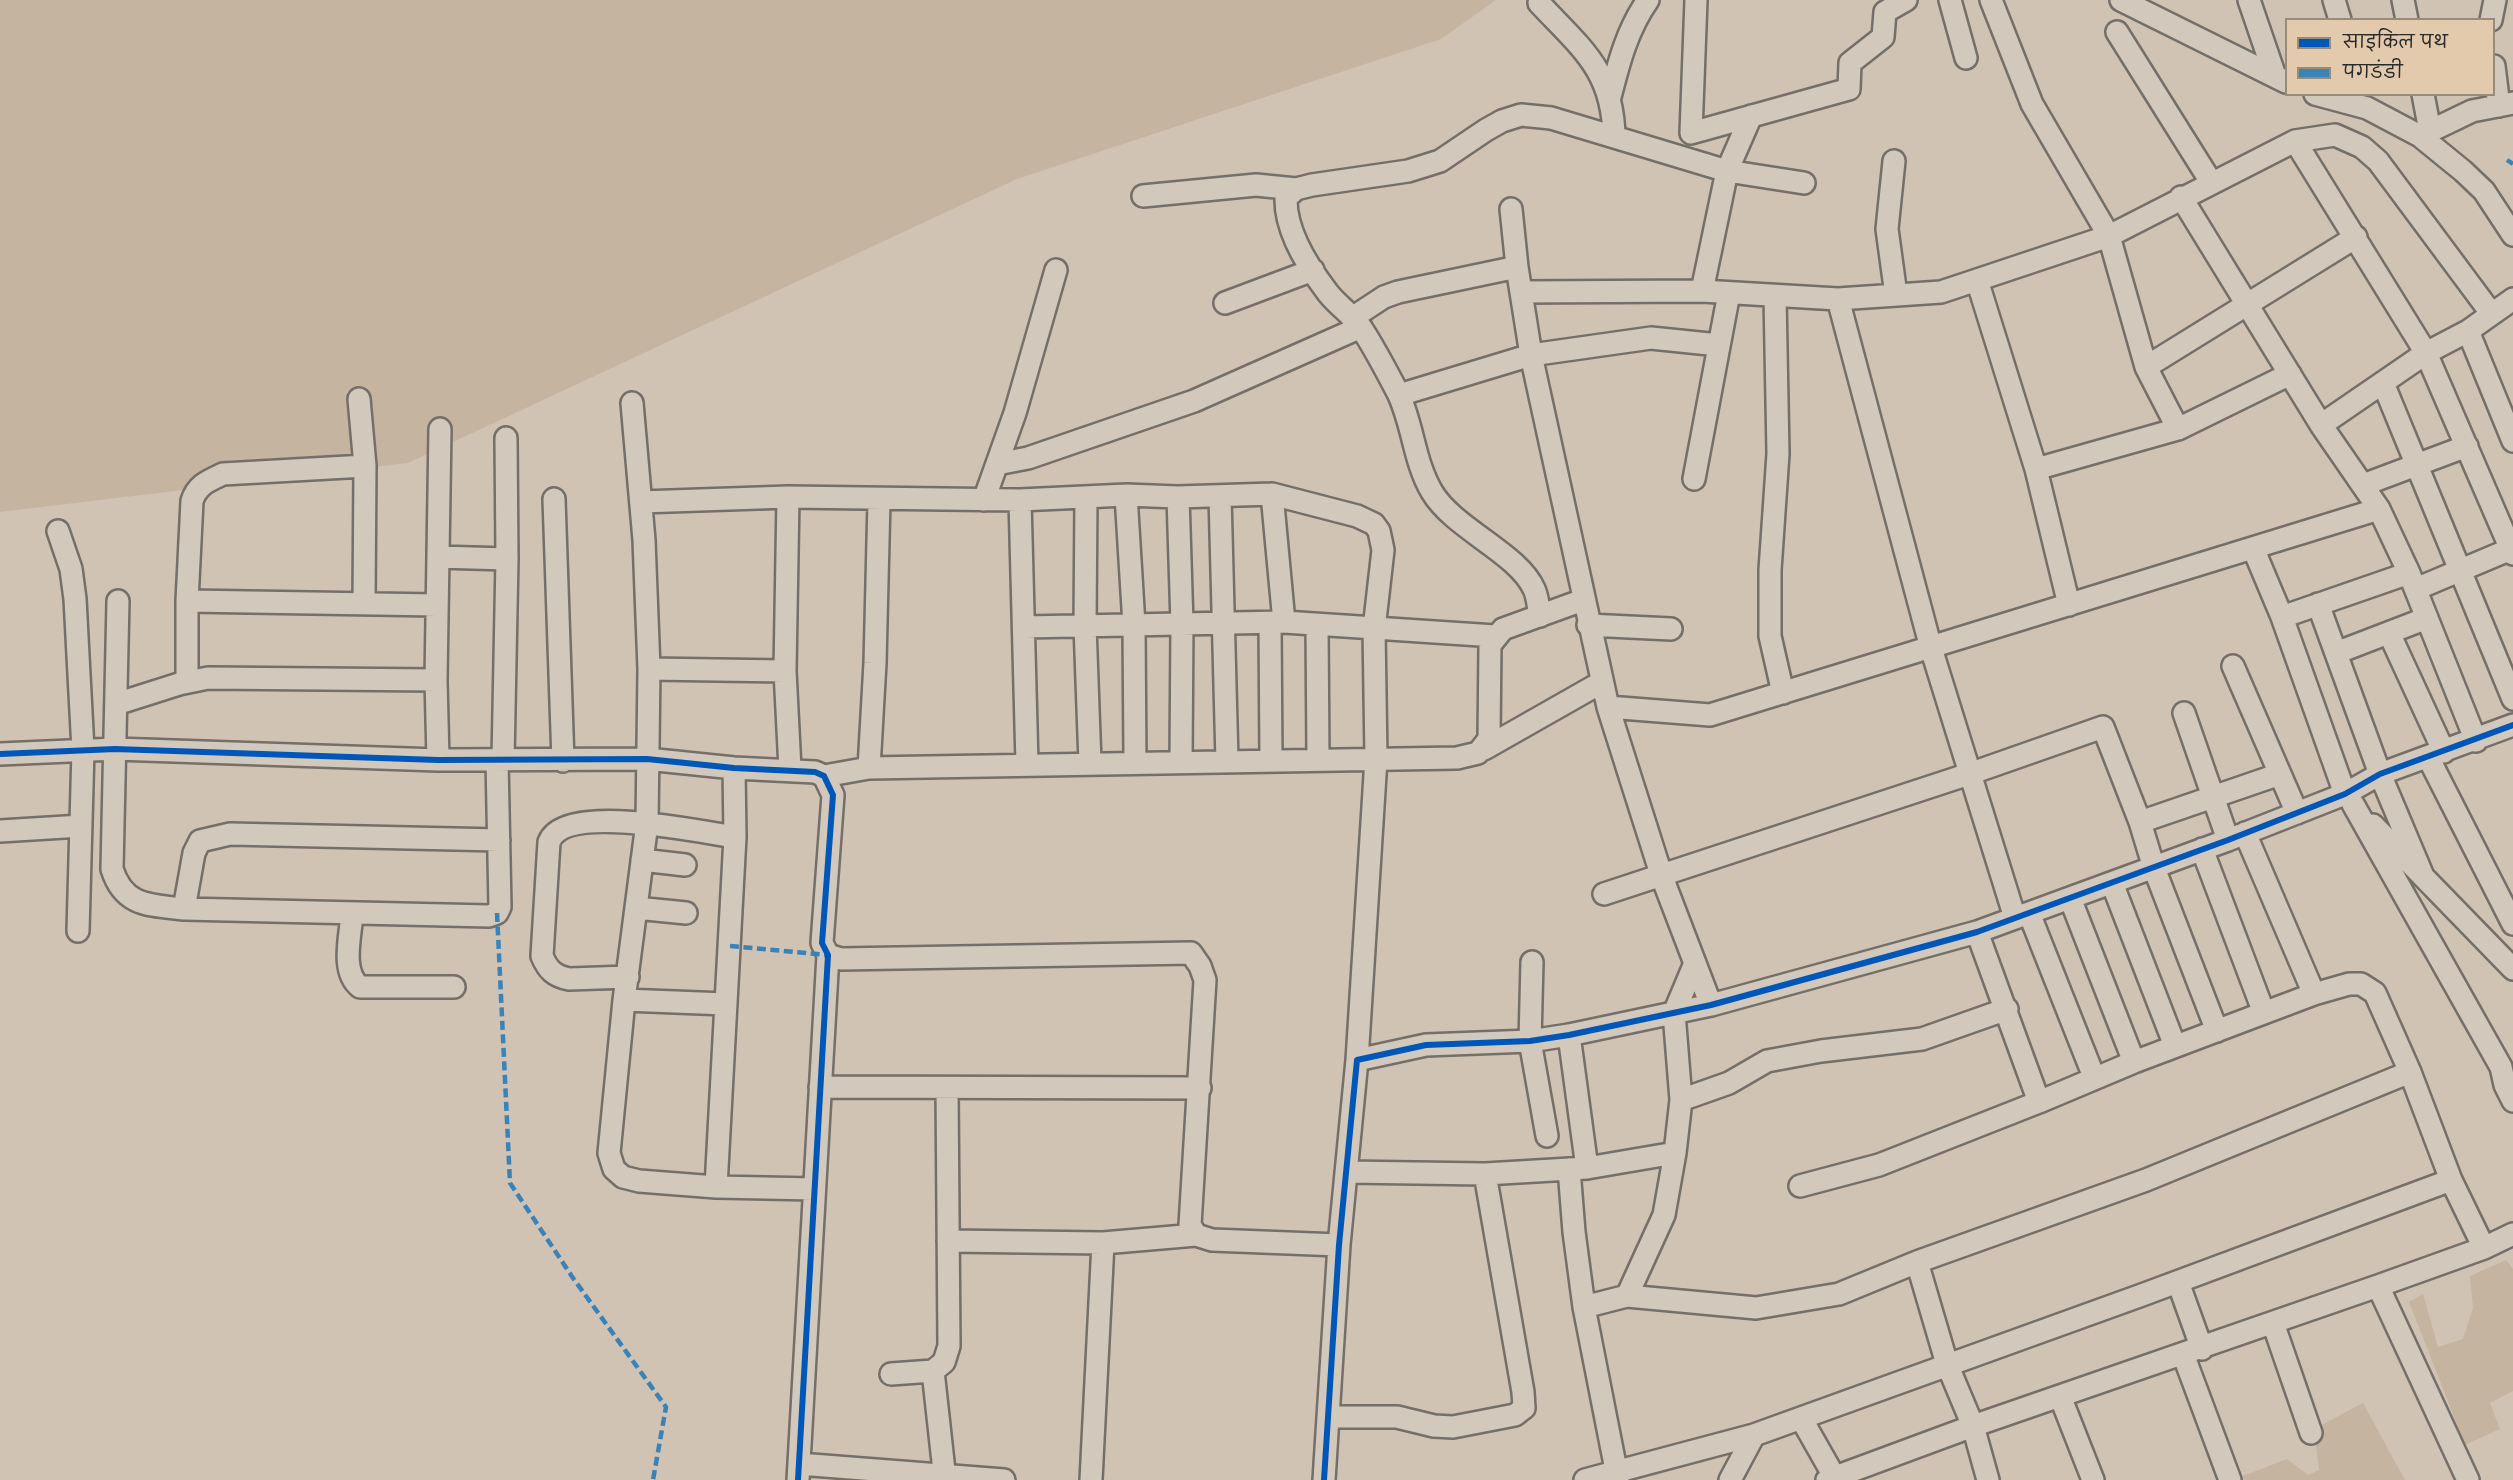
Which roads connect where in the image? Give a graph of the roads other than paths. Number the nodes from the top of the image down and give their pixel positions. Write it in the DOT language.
graph roads {
  1 [pos="1648,0"];
  2 [pos="1696,0"];
  3 [pos="1906,0"];
  4 [pos="1950,0"];
  5 [pos="1991,0"];
  6 [pos="2121,0"];
  7 [pos="2248,0"];
  8 [pos="2334,0"];
  9 [pos="2403,0"];
  10 [pos="2495,0"];
  11 [pos="1539,3"];
  12 [pos="2339,18"];
  13 [pos="2408,18"];
  14 [pos="2491,18"];
  15 [pos="2117,32"];
  16 [pos="1966,58"];
  17 [pos="2495,72"];
  18 [pos="2281,79"];
  19 [pos="2329,96"];
  20 [pos="2423,96"];
  21 [pos="1610,97"];
  22 [pos="2365,101"];
  23 [pos="2506,105"];
  24 [pos="1751,116"];
  25 [pos="2425,133"];
  26 [pos="1614,137"];
  27 [pos="2295,141"];
  28 [pos="1894,161"];
  29 [pos="1727,171"];
  30 [pos="2211,182"];
  31 [pos="1804,183"];
  32 [pos="1296,189"];
  33 [pos="1143,196"];
  34 [pos="2181,197"];
  35 [pos="1511,209"];
  36 [pos="2513,235"];
  37 [pos="2109,236"];
  38 [pos="2356,237"];
  39 [pos="1517,267"];
  40 [pos="1056,270"];
  41 [pos="1313,270"];
  42 [pos="1977,280"];
  43 [pos="1702,291"];
  44 [pos="1522,292"];
  45 [pos="1729,293"];
  46 [pos="1896,295"];
  47 [pos="1775,296"];
  48 [pos="1838,299"];
  49 [pos="2513,299"];
  50 [pos="1225,303"];
  51 [pos="2247,303"];
  52 [pos="2491,314"];
  53 [pos="1356,323"];
  54 [pos="2468,331"];
  55 [pos="1719,345"];
  56 [pos="2426,353"];
  57 [pos="1531,355"];
  58 [pos="2146,367"];
  59 [pos="2290,374"];
  60 [pos="2383,383"];
  61 [pos="1399,395"];
  62 [pos="358,399"];
  63 [pos="632,403"];
  64 [pos="2321,425"];
  65 [pos="440,429"];
  66 [pos="2178,429"];
  67 [pos="506,438"];
  68 [pos="2513,441"];
  69 [pos="2467,446"];
  70 [pos="997,464"];
  71 [pos="2415,465"];
  72 [pos="365,466"];
  73 [pos="2036,469"];
  74 [pos="1694,479"];
  75 [pos="2363,485"];
  76 [pos="1272,494"];
  77 [pos="1126,495"];
  78 [pos="1220,496"];
  79 [pos="788,497"];
  80 [pos="1086,497"];
  81 [pos="1178,498"];
  82 [pos="554,499"];
  83 [pos="879,500"];
  84 [pos="984,500"];
  85 [pos="1020,500"];
  86 [pos="641,502"];
  87 [pos="2379,509"];
  88 [pos="58,531"];
  89 [pos="2253,548"];
  90 [pos="2512,551"];
  91 [pos="438,557"];
  92 [pos="507,559"];
  93 [pos="2461,570"];
  94 [pos="2412,581"];
  95 [pos="1583,600"];
  96 [pos="118,601"];
  97 [pos="187,601"];
  98 [pos="364,604"];
  99 [pos="2318,604"];
  100 [pos="437,605"];
  101 [pos="2068,605"];
  102 [pos="1540,616"];
  103 [pos="2282,617"];
  104 [pos="2427,618"];
  105 [pos="1277,622"];
  106 [pos="1224,623"];
  107 [pos="1182,624"];
  108 [pos="1134,625"];
  109 [pos="1317,625"];
  110 [pos="1588,625"];
  111 [pos="1085,626"];
  112 [pos="1024,627"];
  113 [pos="1374,629"];
  114 [pos="1671,629"];
  115 [pos="2389,633"];
  116 [pos="1495,636"];
  117 [pos="1931,648"];
  118 [pos="2336,653"];
  119 [pos="2234,666"];
  120 [pos="649,669"];
  121 [pos="785,671"];
  122 [pos="436,680"];
  123 [pos="187,682"];
  124 [pos="1602,682"];
  125 [pos="1783,693"];
  126 [pos="2513,699"];
  127 [pos="116,704"];
  128 [pos="1608,707"];
  129 [pos="2184,713"];
  130 [pos="2511,731"];
  131 [pos="2476,741"];
  132 [pos="1484,748"];
  133 [pos="115,749"];
  134 [pos="83,750"];
  135 [pos="0,754"];
  136 [pos="2436,754"];
  137 [pos="647,759"];
  138 [pos="1376,759"];
  139 [pos="438,760"];
  140 [pos="504,760"];
  141 [pos="1318,760"];
  142 [pos="554,761"];
  143 [pos="1227,761"];
  144 [pos="1271,761"];
  145 [pos="1181,762"];
  146 [pos="1090,763"];
  147 [pos="1135,763"];
  148 [pos="1027,764"];
  149 [pos="734,768"];
  150 [pos="869,768"];
  151 [pos="790,769"];
  152 [pos="1969,774"];
  153 [pos="2280,774"];
  154 [pos="2380,774"];
  155 [pos="824,776"];
  156 [pos="2345,794"];
  157 [pos="2213,797"];
  158 [pos="2297,813"];
  159 [pos="2140,822"];
  160 [pos="647,823"];
  161 [pos="81,826"];
  162 [pos="0,831"];
  163 [pos="2236,836"];
  164 [pos="735,837"];
  165 [pos="499,840"];
  166 [pos="2202,849"];
  167 [pos="642,860"];
  168 [pos="685,865"];
  169 [pos="2154,868"];
  170 [pos="2423,876"];
  171 [pos="1662,877"];
  172 [pos="2112,884"];
  173 [pos="1604,894"];
  174 [pos="2070,898"];
  175 [pos="636,908"];
  176 [pos="184,909"];
  177 [pos="352,913"];
  178 [pos="686,913"];
  179 [pos="2022,916"];
  180 [pos="2513,924"];
  181 [pos="78,931"];
  182 [pos="1977,932"];
  183 [pos="828,955"];
  184 [pos="1532,962"];
  185 [pos="1695,963"];
  186 [pos="2513,969"];
  187 [pos="628,977"];
  188 [pos="454,987"];
  189 [pos="2314,994"];
  190 [pos="624,1000"];
  191 [pos="726,1004"];
  192 [pos="1711,1005"];
  193 [pos="2007,1008"];
  194 [pos="1674,1013"];
  195 [pos="2264,1013"];
  196 [pos="2217,1030"];
  197 [pos="1569,1035"];
  198 [pos="1530,1041"];
  199 [pos="2175,1046"];
  200 [pos="1357,1060"];
  201 [pos="2134,1062"];
  202 [pos="2410,1072"];
  203 [pos="2094,1077"];
  204 [pos="820,1087"];
  205 [pos="947,1088"];
  206 [pos="1200,1088"];
  207 [pos="1681,1100"];
  208 [pos="2513,1101"];
  209 [pos="2039,1102"];
  210 [pos="1547,1136"];
  211 [pos="1675,1153"];
  212 [pos="1578,1169"];
  213 [pos="1346,1172"];
  214 [pos="1485,1174"];
  215 [pos="2451,1180"];
  216 [pos="1800,1186"];
  217 [pos="716,1187"];
  218 [pos="814,1189"];
  219 [pos="1196,1235"];
  220 [pos="2500,1240"];
  221 [pos="948,1241"];
  222 [pos="1103,1243"];
  223 [pos="1339,1245"];
  224 [pos="1917,1262"];
  225 [pos="2178,1282"];
  226 [pos="2378,1286"];
  227 [pos="1627,1296"];
  228 [pos="1584,1306"];
  229 [pos="2273,1323"];
  230 [pos="2192,1352"];
  231 [pos="1947,1364"];
  232 [pos="933,1371"];
  233 [pos="891,1374"];
  234 [pos="2060,1396"];
  235 [pos="1328,1418"];
  236 [pos="1801,1418"];
  237 [pos="1973,1426"];
  238 [pos="2311,1433"];
  239 [pos="1754,1435"];
  240 [pos="799,1472"];
  241 [pos="1617,1476"];
  242 [pos="945,1478"];
  243 [pos="1831,1479"];
  244 [pos="1004,1480"];
  245 [pos="1091,1480"];
  246 [pos="1324,1480"];
  247 [pos="1584,1480"];
  248 [pos="1730,1480"];
  249 [pos="1988,1480"];
  250 [pos="2093,1480"];
  251 [pos="2230,1480"];
  252 [pos="2468,1480"];
  1 -- 21 [label="street"];
  2 -- 24 [label="street"];
  3 -- 24 [label="street"];
  4 -- 16 [label="street"];
  5 -- 37 [label="street"];
  6 -- 18 [label="street"];
  7 -- 18 [label="street"];
  8 -- 12 [label="street"];
  9 -- 13 [label="street"];
  10 -- 14 [label="street"];
  11 -- 21 [label="street"];
  15 -- 30 [label="street"];
  17 -- 23 [label="street"];
  19 -- 22 [label="street"];
  20 -- 25 [label="street"];
  21 -- 26 [label="street"];
  22 -- 25 [label="street"];
  23 -- 25 [label="street"];
  24 -- 29 [label="street"];
  25 -- 36 [label="street"];
  26 -- 29 [label="street"];
  26 -- 32 [label="street"];
  27 -- 30 [label="street"];
  27 -- 38 [label="street"];
  27 -- 52 [label="street"];
  28 -- 46 [label="street"];
  29 -- 31 [label="street"];
  29 -- 43 [label="street"];
  30 -- 34 [label="street"];
  32 -- 33 [label="street"];
  32 -- 41 [label="street"];
  34 -- 37 [label="street"];
  34 -- 51 [label="street"];
  35 -- 39 [label="street"];
  37 -- 42 [label="street"];
  37 -- 58 [label="street"];
  38 -- 51 [label="street"];
  38 -- 56 [label="street"];
  39 -- 44 [label="street"];
  39 -- 53 [label="street"];
  40 -- 70 [label="street"];
  41 -- 50 [label="street"];
  41 -- 53 [label="street"];
  42 -- 46 [label="street"];
  42 -- 73 [label="street"];
  43 -- 44 [label="street"];
  43 -- 45 [label="street"];
  44 -- 57 [label="street"];
  45 -- 47 [label="street"];
  45 -- 55 [label="street"];
  46 -- 48 [label="street"];
  47 -- 48 [label="street"];
  47 -- 125 [label="street"];
  48 -- 117 [label="street"];
  49 -- 52 [label="street"];
  51 -- 58 [label="street"];
  51 -- 59 [label="street"];
  52 -- 54 [label="street"];
  53 -- 61 [label="street"];
  53 -- 70 [label="street"];
  54 -- 56 [label="street"];
  54 -- 68 [label="street"];
  55 -- 57 [label="street"];
  55 -- 74 [label="street"];
  56 -- 60 [label="street"];
  56 -- 69 [label="street"];
  57 -- 61 [label="street"];
  57 -- 95 [label="street"];
  58 -- 66 [label="street"];
  59 -- 64 [label="street"];
  59 -- 66 [label="street"];
  60 -- 64 [label="street"];
  60 -- 71 [label="street"];
  61 -- 102 [label="street"];
  62 -- 72 [label="street"];
  63 -- 86 [label="street"];
  64 -- 75 [label="street"];
  65 -- 91 [label="street"];
  66 -- 73 [label="street"];
  67 -- 92 [label="street"];
  69 -- 71 [label="street"];
  69 -- 90 [label="street"];
  70 -- 84 [label="street"];
  71 -- 75 [label="street"];
  71 -- 93 [label="street"];
  72 -- 97 [label="street"];
  72 -- 98 [label="street"];
  73 -- 101 [label="street"];
  75 -- 87 [label="street"];
  76 -- 78 [label="street"];
  76 -- 105 [label="street"];
  76 -- 113 [label="street"];
  77 -- 80 [label="street"];
  77 -- 81 [label="street"];
  77 -- 108 [label="street"];
  78 -- 81 [label="street"];
  78 -- 106 [label="street"];
  79 -- 83 [label="street"];
  79 -- 86 [label="street"];
  79 -- 121 [label="street"];
  80 -- 85 [label="street"];
  80 -- 111 [label="street"];
  81 -- 107 [label="street"];
  82 -- 142 [label="street"];
  83 -- 84 [label="street"];
  83 -- 150 [label="street"];
  84 -- 85 [label="street"];
  85 -- 112 [label="street"];
  86 -- 120 [label="street"];
  87 -- 89 [label="street"];
  87 -- 94 [label="street"];
  88 -- 134 [label="street"];
  89 -- 101 [label="street"];
  89 -- 103 [label="street"];
  90 -- 93 [label="street"];
  91 -- 92 [label="street"];
  91 -- 100 [label="street"];
  92 -- 140 [label="street"];
  93 -- 94 [label="street"];
  93 -- 126 [label="street"];
  94 -- 99 [label="street"];
  94 -- 104 [label="street"];
  95 -- 102 [label="street"];
  95 -- 110 [label="street"];
  96 -- 127 [label="street"];
  97 -- 98 [label="street"];
  97 -- 123 [label="street"];
  98 -- 100 [label="street"];
  99 -- 103 [label="street"];
  99 -- 118 [label="street"];
  100 -- 122 [label="street"];
  101 -- 117 [label="street"];
  102 -- 116 [label="street"];
  103 -- 156 [label="street"];
  104 -- 115 [label="street"];
  104 -- 131 [label="street"];
  105 -- 106 [label="street"];
  105 -- 109 [label="street"];
  105 -- 144 [label="street"];
  106 -- 107 [label="street"];
  106 -- 143 [label="street"];
  107 -- 108 [label="street"];
  107 -- 145 [label="street"];
  108 -- 111 [label="street"];
  108 -- 147 [label="street"];
  109 -- 113 [label="street"];
  109 -- 141 [label="street"];
  110 -- 114 [label="street"];
  110 -- 124 [label="street"];
  111 -- 112 [label="street"];
  111 -- 146 [label="street"];
  112 -- 148 [label="street"];
  113 -- 116 [label="street"];
  113 -- 138 [label="street"];
  115 -- 118 [label="street"];
  115 -- 136 [label="street"];
  116 -- 132 [label="street"];
  117 -- 125 [label="street"];
  117 -- 152 [label="street"];
  118 -- 154 [label="street"];
  119 -- 153 [label="street"];
  120 -- 121 [label="street"];
  120 -- 137 [label="street"];
  121 -- 151 [label="street"];
  122 -- 123 [label="street"];
  122 -- 139 [label="street"];
  123 -- 127 [label="street"];
  124 -- 128 [label="street"];
  124 -- 132 [label="street"];
  125 -- 128 [label="street"];
  127 -- 133 [label="street"];
  128 -- 171 [label="street"];
  129 -- 157 [label="street"];
  130 -- 131 [label="street"];
  131 -- 136 [label="street"];
  132 -- 138 [label="street"];
  133 -- 134 [label="street"];
  133 -- 139 [label="street"];
  133 -- 176 [label="street"];
  134 -- 135 [label="street"];
  134 -- 161 [label="street"];
  136 -- 154 [label="street"];
  136 -- 180 [label="street"];
  137 -- 142 [label="street"];
  137 -- 149 [label="street"];
  137 -- 160 [label="street"];
  138 -- 141 [label="street"];
  138 -- 200 [label="street"];
  139 -- 140 [label="street"];
  140 -- 142 [label="street"];
  140 -- 165 [label="street"];
  141 -- 144 [label="street"];
  143 -- 144 [label="street"];
  143 -- 145 [label="street"];
  145 -- 147 [label="street"];
  146 -- 147 [label="street"];
  146 -- 148 [label="street"];
  148 -- 150 [label="street"];
  149 -- 151 [label="street"];
  149 -- 164 [label="street"];
  150 -- 155 [label="street"];
  151 -- 155 [label="street"];
  152 -- 159 [label="street"];
  152 -- 171 [label="street"];
  152 -- 179 [label="street"];
  153 -- 157 [label="street"];
  153 -- 158 [label="street"];
  154 -- 156 [label="street"];
  154 -- 170 [label="street"];
  155 -- 183 [label="street"];
  156 -- 158 [label="street"];
  157 -- 159 [label="street"];
  157 -- 163 [label="street"];
  158 -- 163 [label="street"];
  159 -- 169 [label="street"];
  160 -- 164 [label="street"];
  160 -- 167 [label="street"];
  160 -- 187 [label="street"];
  161 -- 162 [label="street"];
  161 -- 181 [label="street"];
  163 -- 166 [label="street"];
  163 -- 189 [label="street"];
  164 -- 191 [label="street"];
  165 -- 176 [label="street"];
  165 -- 177 [label="street"];
  166 -- 169 [label="street"];
  166 -- 195 [label="street"];
  167 -- 168 [label="street"];
  167 -- 175 [label="street"];
  169 -- 172 [label="street"];
  169 -- 196 [label="street"];
  170 -- 186 [label="street"];
  170 -- 208 [label="street"];
  171 -- 173 [label="street"];
  171 -- 185 [label="street"];
  172 -- 174 [label="street"];
  172 -- 199 [label="street"];
  174 -- 179 [label="street"];
  174 -- 201 [label="street"];
  175 -- 178 [label="street"];
  175 -- 187 [label="street"];
  176 -- 177 [label="street"];
  177 -- 188 [label="street"];
  179 -- 182 [label="street"];
  179 -- 203 [label="street"];
  182 -- 192 [label="street"];
  182 -- 193 [label="street"];
  183 -- 204 [label="street"];
  183 -- 206 [label="street"];
  184 -- 198 [label="street"];
  185 -- 192 [label="street"];
  185 -- 194 [label="street"];
  187 -- 190 [label="street"];
  189 -- 195 [label="street"];
  189 -- 202 [label="street"];
  190 -- 191 [label="street"];
  190 -- 217 [label="street"];
  191 -- 217 [label="street"];
  192 -- 194 [label="street"];
  193 -- 207 [label="street"];
  193 -- 209 [label="street"];
  194 -- 197 [label="street"];
  194 -- 207 [label="street"];
  195 -- 196 [label="street"];
  196 -- 199 [label="street"];
  197 -- 198 [label="street"];
  197 -- 212 [label="street"];
  198 -- 200 [label="street"];
  198 -- 210 [label="street"];
  199 -- 201 [label="street"];
  200 -- 213 [label="street"];
  201 -- 203 [label="street"];
  202 -- 215 [label="street"];
  202 -- 224 [label="street"];
  203 -- 209 [label="street"];
  204 -- 205 [label="street"];
  204 -- 218 [label="street"];
  205 -- 206 [label="street"];
  205 -- 221 [label="street"];
  206 -- 219 [label="street"];
  207 -- 211 [label="street"];
  209 -- 216 [label="street"];
  211 -- 212 [label="street"];
  211 -- 227 [label="street"];
  212 -- 214 [label="street"];
  212 -- 228 [label="street"];
  213 -- 214 [label="street"];
  213 -- 223 [label="street"];
  214 -- 235 [label="street"];
  215 -- 220 [label="street"];
  215 -- 225 [label="street"];
  217 -- 218 [label="street"];
  218 -- 240 [label="street"];
  219 -- 222 [label="street"];
  219 -- 223 [label="street"];
  220 -- 226 [label="street"];
  221 -- 222 [label="street"];
  221 -- 232 [label="street"];
  222 -- 245 [label="street"];
  223 -- 235 [label="street"];
  224 -- 227 [label="street"];
  224 -- 231 [label="street"];
  225 -- 230 [label="street"];
  225 -- 231 [label="street"];
  226 -- 229 [label="street"];
  226 -- 252 [label="street"];
  227 -- 228 [label="street"];
  228 -- 241 [label="street"];
  229 -- 230 [label="street"];
  229 -- 238 [label="street"];
  230 -- 234 [label="street"];
  230 -- 251 [label="street"];
  231 -- 236 [label="street"];
  231 -- 237 [label="street"];
  232 -- 233 [label="street"];
  232 -- 242 [label="street"];
  234 -- 237 [label="street"];
  234 -- 250 [label="street"];
  235 -- 246 [label="street"];
  236 -- 239 [label="street"];
  236 -- 243 [label="street"];
  237 -- 243 [label="street"];
  237 -- 249 [label="street"];
  239 -- 241 [label="street"];
  239 -- 248 [label="street"];
  240 -- 242 [label="street"];
  241 -- 247 [label="street"];
  242 -- 244 [label="street"];
}
